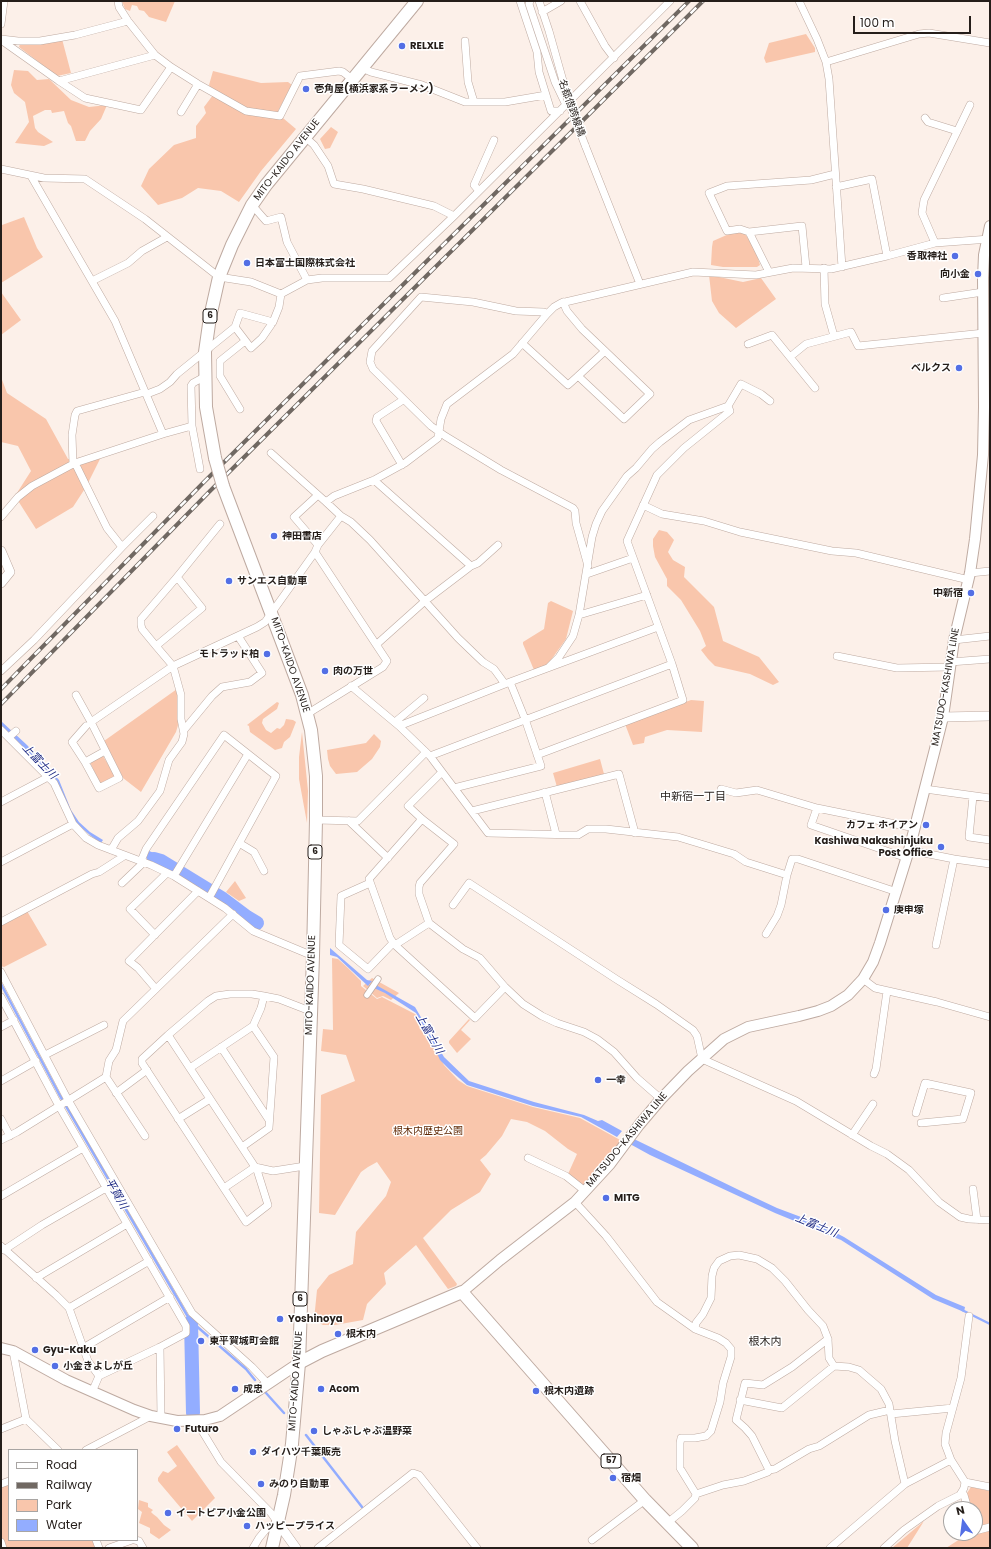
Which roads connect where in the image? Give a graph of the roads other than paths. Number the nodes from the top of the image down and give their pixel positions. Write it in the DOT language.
graph roads {
  1 [pos="4,1"];
  2 [pos="118,1"];
  3 [pos="417,1"];
  4 [pos="520,1"];
  5 [pos="534,1"];
  6 [pos="561,1"];
  7 [pos="580,1"];
  8 [pos="670,1"];
  9 [pos="799,1"];
  10 [pos="542,12"];
  11 [pos="128,21"];
  12 [pos="1,24"];
  13 [pos="1,40"];
  14 [pos="465,42"];
  15 [pos="990,43"];
  16 [pos="155,54"];
  17 [pos="614,58"];
  18 [pos="826,62"];
  19 [pos="170,67"];
  20 [pos="362,68"];
  21 [pos="352,79"];
  22 [pos="59,81"];
  23 [pos="198,84"];
  24 [pos="546,95"];
  25 [pos="474,102"];
  26 [pos="568,103"];
  27 [pos="970,105"];
  28 [pos="560,111"];
  29 [pos="181,112"];
  30 [pos="925,118"];
  31 [pos="957,131"];
  32 [pos="305,137"];
  33 [pos="494,140"];
  34 [pos="2,167"];
  35 [pos="835,174"];
  36 [pos="31,176"];
  37 [pos="836,187"];
  38 [pos="479,191"];
  39 [pos="252,205"];
  40 [pos="454,216"];
  41 [pos="990,226"];
  42 [pos="749,232"];
  43 [pos="167,237"];
  44 [pos="988,239"];
  45 [pos="935,243"];
  46 [pos="887,256"];
  47 [pos="806,267"];
  48 [pos="842,267"];
  49 [pos="824,268"];
  50 [pos="769,272"];
  51 [pos="219,277"];
  52 [pos="307,280"];
  53 [pos="92,281"];
  54 [pos="640,284"];
  55 [pos="983,292"];
  56 [pos="281,294"];
  57 [pos="943,298"];
  58 [pos="563,302"];
  59 [pos="547,314"];
  60 [pos="273,322"];
  61 [pos="236,327"];
  62 [pos="984,333"];
  63 [pos="834,336"];
  64 [pos="245,341"];
  65 [pos="522,343"];
  66 [pos="748,344"];
  67 [pos="605,351"];
  68 [pos="205,352"];
  69 [pos="790,357"];
  70 [pos="578,376"];
  71 [pos="204,378"];
  72 [pos="815,388"];
  73 [pos="146,393"];
  74 [pos="404,400"];
  75 [pos="770,401"];
  76 [pos="728,406"];
  77 [pos="240,409"];
  78 [pos="192,426"];
  79 [pos="439,431"];
  80 [pos="163,434"];
  81 [pos="271,453"];
  82 [pos="74,464"];
  83 [pos="402,465"];
  84 [pos="200,469"];
  85 [pos="374,480"];
  86 [pos="318,495"];
  87 [pos="326,502"];
  88 [pos="643,505"];
  89 [pos="154,516"];
  90 [pos="341,516"];
  91 [pos="1,517"];
  92 [pos="220,524"];
  93 [pos="498,545"];
  94 [pos="122,547"];
  95 [pos="317,549"];
  96 [pos="1,551"];
  97 [pos="633,558"];
  98 [pos="471,566"];
  99 [pos="588,566"];
  100 [pos="990,571"];
  101 [pos="587,574"];
  102 [pos="177,576"];
  103 [pos="969,576"];
  104 [pos="1,583"];
  105 [pos="646,595"];
  106 [pos="425,601"];
  107 [pos="272,612"];
  108 [pos="579,616"];
  109 [pos="658,627"];
  110 [pos="238,636"];
  111 [pos="990,636"];
  112 [pos="954,640"];
  113 [pos="377,644"];
  114 [pos="156,646"];
  115 [pos="836,656"];
  116 [pos="990,659"];
  117 [pos="672,664"];
  118 [pos="950,665"];
  119 [pos="173,666"];
  120 [pos="548,669"];
  121 [pos="1,671"];
  122 [pos="507,683"];
  123 [pos="351,686"];
  124 [pos="76,696"];
  125 [pos="424,698"];
  126 [pos="307,714"];
  127 [pos="943,716"];
  128 [pos="990,716"];
  129 [pos="525,719"];
  130 [pos="89,724"];
  131 [pos="397,724"];
  132 [pos="184,730"];
  133 [pos="16,731"];
  134 [pos="5,736"];
  135 [pos="106,751"];
  136 [pos="248,754"];
  137 [pos="428,754"];
  138 [pos="537,755"];
  139 [pos="85,762"];
  140 [pos="442,772"];
  141 [pos="48,777"];
  142 [pos="454,788"];
  143 [pos="721,789"];
  144 [pos="925,790"];
  145 [pos="545,792"];
  146 [pos="973,796"];
  147 [pos="990,798"];
  148 [pos="1,802"];
  149 [pos="817,808"];
  150 [pos="472,811"];
  151 [pos="422,819"];
  152 [pos="316,820"];
  153 [pos="348,821"];
  154 [pos="73,824"];
  155 [pos="915,828"];
  156 [pos="635,833"];
  157 [pos="556,834"];
  158 [pos="990,840"];
  159 [pos="239,844"];
  160 [pos="111,850"];
  161 [pos="908,854"];
  162 [pos="124,856"];
  163 [pos="388,858"];
  164 [pos="954,859"];
  165 [pos="142,861"];
  166 [pos="1,862"];
  167 [pos="990,864"];
  168 [pos="264,871"];
  169 [pos="171,875"];
  170 [pos="787,875"];
  171 [pos="122,883"];
  172 [pos="370,883"];
  173 [pos="198,891"];
  174 [pos="897,892"];
  175 [pos="209,898"];
  176 [pos="453,905"];
  177 [pos="233,914"];
  178 [pos="1,922"];
  179 [pos="429,923"];
  180 [pos="766,934"];
  181 [pos="155,935"];
  182 [pos="394,944"];
  183 [pos="936,945"];
  184 [pos="313,956"];
  185 [pos="1,972"];
  186 [pos="378,979"];
  187 [pos="863,979"];
  188 [pos="505,987"];
  189 [pos="156,989"];
  190 [pos="887,991"];
  191 [pos="368,995"];
  192 [pos="1,996"];
  193 [pos="264,996"];
  194 [pos="310,1011"];
  195 [pos="990,1017"];
  196 [pos="14,1020"];
  197 [pos="104,1025"];
  198 [pos="253,1026"];
  199 [pos="1,1027"];
  200 [pos="168,1035"];
  201 [pos="221,1047"];
  202 [pos="45,1055"];
  203 [pos="702,1059"];
  204 [pos="36,1061"];
  205 [pos="190,1068"];
  206 [pos="147,1070"];
  207 [pos="874,1074"];
  208 [pos="106,1077"];
  209 [pos="1,1081"];
  210 [pos="116,1092"];
  211 [pos="210,1099"];
  212 [pos="661,1099"];
  213 [pos="68,1100"];
  214 [pos="873,1104"];
  215 [pos="59,1106"];
  216 [pos="916,1112"];
  217 [pos="1,1119"];
  218 [pos="178,1119"];
  219 [pos="269,1120"];
  220 [pos="921,1123"];
  221 [pos="852,1135"];
  222 [pos="10,1136"];
  223 [pos="145,1136"];
  224 [pos="1,1140"];
  225 [pos="242,1147"];
  226 [pos="83,1148"];
  227 [pos="528,1158"];
  228 [pos="305,1166"];
  229 [pos="255,1167"];
  230 [pos="106,1188"];
  231 [pos="224,1188"];
  232 [pos="973,1189"];
  233 [pos="585,1191"];
  234 [pos="1,1196"];
  235 [pos="575,1202"];
  236 [pos="977,1220"];
  237 [pos="990,1220"];
  238 [pos="127,1224"];
  239 [pos="3,1248"];
  240 [pos="149,1261"];
  241 [pos="36,1278"];
  242 [pos="462,1292"];
  243 [pos="170,1298"];
  244 [pos="69,1308"];
  245 [pos="969,1316"];
  246 [pos="695,1329"];
  247 [pos="828,1338"];
  248 [pos="160,1347"];
  249 [pos="1,1348"];
  250 [pos="83,1348"];
  251 [pos="13,1351"];
  252 [pos="299,1363"];
  253 [pos="834,1366"];
  254 [pos="99,1376"];
  255 [pos="268,1384"];
  256 [pos="92,1392"];
  257 [pos="740,1400"];
  258 [pos="953,1408"];
  259 [pos="891,1412"];
  260 [pos="156,1417"];
  261 [pos="26,1419"];
  262 [pos="196,1421"];
  263 [pos="1,1429"];
  264 [pos="57,1449"];
  265 [pos="88,1449"];
  266 [pos="951,1460"];
  267 [pos="769,1470"];
  268 [pos="965,1482"];
  269 [pos="905,1484"];
  270 [pos="990,1487"];
  271 [pos="961,1493"];
  272 [pos="696,1494"];
  273 [pos="645,1500"];
  274 [pos="966,1501"];
  275 [pos="666,1524"];
  276 [pos="277,1527"];
  277 [pos="592,1540"];
  278 [pos="130,1541"];
  279 [pos="1,1542"];
  280 [pos="3,1548"];
  281 [pos="109,1548"];
  282 [pos="253,1548"];
  283 [pos="272,1548"];
  284 [pos="296,1548"];
  285 [pos="318,1548"];
  286 [pos="478,1548"];
  287 [pos="692,1548"];
  288 [pos="830,1548"];
  289 [pos="884,1548"];
  1 -- 12 [label="street"];
  2 -- 11 [label="street"];
  3 -- 20 [label="main road, MITO-KAIDO AVENUE / 6"];
  4 -- 24 [label="street"];
  5 -- 10 [label="street"];
  5 -- 26 [label="street"];
  5 -- 54 [label="street, 名都借跨線橋, bridge"];
  6 -- 10 [label="street"];
  7 -- 17 [label="street"];
  8 -- 17 [label="street"];
  9 -- 18 [label="street"];
  10 -- 26 [label="street"];
  11 -- 13 [label="street"];
  11 -- 16 [label="street"];
  13 -- 22 [label="street"];
  14 -- 25 [label="street"];
  15 -- 18 [label="street"];
  16 -- 19 [label="street"];
  16 -- 22 [label="street"];
  17 -- 26 [label="street"];
  18 -- 35 [label="street"];
  19 -- 22 [label="street"];
  19 -- 23 [label="street"];
  20 -- 21 [label="main road, MITO-KAIDO AVENUE / 6"];
  20 -- 25 [label="street"];
  21 -- 23 [label="street"];
  21 -- 32 [label="main road, MITO-KAIDO AVENUE / 6"];
  23 -- 29 [label="street"];
  24 -- 25 [label="street"];
  24 -- 28 [label="street"];
  26 -- 28 [label="street"];
  27 -- 31 [label="street"];
  28 -- 38 [label="street"];
  30 -- 31 [label="street"];
  31 -- 45 [label="street"];
  32 -- 39 [label="main road, MITO-KAIDO AVENUE / 6"];
  32 -- 40 [label="street"];
  33 -- 38 [label="street"];
  34 -- 36 [label="street"];
  35 -- 37 [label="street"];
  35 -- 42 [label="street"];
  36 -- 43 [label="street"];
  36 -- 53 [label="street"];
  37 -- 46 [label="street"];
  37 -- 48 [label="street"];
  38 -- 40 [label="street"];
  39 -- 51 [label="main road, MITO-KAIDO AVENUE / 6"];
  39 -- 52 [label="street"];
  40 -- 52 [label="street"];
  41 -- 44 [label="main road, MATSUDO-KASHIWA LINE"];
  42 -- 47 [label="street"];
  42 -- 50 [label="street"];
  43 -- 51 [label="street"];
  43 -- 53 [label="street"];
  44 -- 45 [label="street"];
  44 -- 55 [label="main road, MATSUDO-KASHIWA LINE"];
  45 -- 46 [label="street"];
  46 -- 48 [label="street"];
  47 -- 49 [label="street"];
  47 -- 50 [label="street"];
  48 -- 49 [label="street"];
  49 -- 63 [label="street"];
  50 -- 54 [label="street"];
  51 -- 56 [label="street"];
  51 -- 68 [label="main road, MITO-KAIDO AVENUE / 6"];
  52 -- 56 [label="street"];
  53 -- 73 [label="street"];
  54 -- 58 [label="street"];
  55 -- 57 [label="street"];
  55 -- 62 [label="main road, MATSUDO-KASHIWA LINE"];
  56 -- 60 [label="street"];
  58 -- 59 [label="street"];
  58 -- 67 [label="street"];
  59 -- 65 [label="street"];
  59 -- 74 [label="street"];
  60 -- 61 [label="street"];
  60 -- 64 [label="street"];
  61 -- 64 [label="street"];
  61 -- 68 [label="street"];
  62 -- 63 [label="street"];
  62 -- 103 [label="main road, MATSUDO-KASHIWA LINE"];
  63 -- 69 [label="street"];
  64 -- 77 [label="street"];
  65 -- 70 [label="street"];
  65 -- 79 [label="street"];
  66 -- 69 [label="street"];
  67 -- 70 [label="street"];
  67 -- 70 [label="street"];
  68 -- 71 [label="main road, MITO-KAIDO AVENUE / 6"];
  68 -- 73 [label="street"];
  69 -- 72 [label="street"];
  71 -- 78 [label="street"];
  71 -- 107 [label="main road, MITO-KAIDO AVENUE / 6, bridge"];
  73 -- 80 [label="street"];
  73 -- 82 [label="street"];
  74 -- 79 [label="street"];
  74 -- 83 [label="street"];
  75 -- 76 [label="street"];
  76 -- 88 [label="street"];
  76 -- 99 [label="street"];
  78 -- 80 [label="street"];
  78 -- 84 [label="street"];
  79 -- 83 [label="street"];
  79 -- 99 [label="street"];
  80 -- 82 [label="street"];
  81 -- 86 [label="street"];
  82 -- 91 [label="street"];
  82 -- 94 [label="street"];
  83 -- 85 [label="street"];
  85 -- 87 [label="street"];
  85 -- 98 [label="street"];
  86 -- 87 [label="street"];
  86 -- 95 [label="street"];
  87 -- 90 [label="street"];
  88 -- 97 [label="street"];
  88 -- 103 [label="street"];
  89 -- 94 [label="street"];
  90 -- 95 [label="street"];
  90 -- 106 [label="street"];
  92 -- 102 [label="street"];
  93 -- 98 [label="street"];
  94 -- 121 [label="street"];
  95 -- 107 [label="street"];
  95 -- 113 [label="street"];
  96 -- 104 [label="street"];
  97 -- 101 [label="street"];
  97 -- 105 [label="street"];
  98 -- 106 [label="street"];
  99 -- 101 [label="street"];
  100 -- 103 [label="street"];
  101 -- 108 [label="street"];
  102 -- 114 [label="street"];
  102 -- 114 [label="street"];
  103 -- 112 [label="main road, MATSUDO-KASHIWA LINE"];
  105 -- 108 [label="street"];
  105 -- 109 [label="street"];
  106 -- 113 [label="street"];
  106 -- 122 [label="street"];
  107 -- 110 [label="street"];
  107 -- 126 [label="main road, MITO-KAIDO AVENUE / 6"];
  108 -- 120 [label="street"];
  109 -- 117 [label="street"];
  109 -- 120 [label="street"];
  110 -- 119 [label="street"];
  110 -- 132 [label="street"];
  111 -- 112 [label="street"];
  112 -- 118 [label="main road, MATSUDO-KASHIWA LINE"];
  113 -- 123 [label="street"];
  114 -- 119 [label="street"];
  115 -- 118 [label="street"];
  116 -- 118 [label="street"];
  117 -- 129 [label="street"];
  117 -- 138 [label="street"];
  118 -- 127 [label="main road, MATSUDO-KASHIWA LINE"];
  119 -- 130 [label="street"];
  119 -- 132 [label="street"];
  120 -- 122 [label="street"];
  122 -- 129 [label="street"];
  122 -- 131 [label="street"];
  123 -- 126 [label="street"];
  123 -- 131 [label="street"];
  124 -- 130 [label="street"];
  125 -- 131 [label="street"];
  126 -- 152 [label="main road, MITO-KAIDO AVENUE / 6"];
  127 -- 128 [label="street"];
  127 -- 144 [label="main road, MATSUDO-KASHIWA LINE"];
  129 -- 137 [label="street"];
  129 -- 138 [label="street"];
  130 -- 135 [label="street"];
  130 -- 139 [label="street"];
  131 -- 137 [label="street"];
  132 -- 160 [label="street"];
  133 -- 134 [label="street"];
  134 -- 141 [label="street"];
  135 -- 139 [label="street"];
  135 -- 139 [label="street"];
  136 -- 159 [label="street"];
  136 -- 165 [label="street"];
  136 -- 169 [label="street"];
  137 -- 140 [label="street"];
  137 -- 153 [label="street"];
  138 -- 142 [label="street"];
  140 -- 142 [label="street"];
  140 -- 151 [label="street"];
  141 -- 148 [label="street"];
  141 -- 154 [label="street"];
  142 -- 150 [label="street"];
  143 -- 149 [label="street"];
  144 -- 146 [label="street"];
  144 -- 155 [label="main road, MATSUDO-KASHIWA LINE"];
  145 -- 150 [label="street"];
  145 -- 156 [label="street"];
  145 -- 157 [label="street"];
  146 -- 147 [label="street"];
  146 -- 158 [label="street"];
  149 -- 155 [label="street"];
  149 -- 161 [label="street"];
  150 -- 157 [label="street"];
  151 -- 163 [label="street"];
  151 -- 179 [label="street"];
  152 -- 153 [label="street"];
  152 -- 184 [label="main road, MITO-KAIDO AVENUE / 6"];
  153 -- 163 [label="street"];
  154 -- 160 [label="street"];
  154 -- 166 [label="street"];
  155 -- 161 [label="main road, MATSUDO-KASHIWA LINE"];
  156 -- 157 [label="street"];
  156 -- 170 [label="street"];
  159 -- 168 [label="street"];
  159 -- 175 [label="street"];
  160 -- 162 [label="street"];
  161 -- 164 [label="street"];
  161 -- 174 [label="main road, MATSUDO-KASHIWA LINE"];
  162 -- 165 [label="street"];
  162 -- 178 [label="street"];
  163 -- 172 [label="street"];
  164 -- 167 [label="street"];
  164 -- 183 [label="street"];
  165 -- 169 [label="street"];
  165 -- 171 [label="street"];
  169 -- 173 [label="street"];
  169 -- 181 [label="street"];
  170 -- 174 [label="street"];
  170 -- 180 [label="street"];
  172 -- 182 [label="street"];
  172 -- 182 [label="street"];
  173 -- 175 [label="street"];
  173 -- 181 [label="street"];
  174 -- 187 [label="main road, MATSUDO-KASHIWA LINE"];
  175 -- 177 [label="street"];
  176 -- 203 [label="street"];
  177 -- 184 [label="street"];
  177 -- 189 [label="street"];
  179 -- 182 [label="street"];
  179 -- 188 [label="street"];
  181 -- 189 [label="street"];
  182 -- 188 [label="street"];
  184 -- 194 [label="main road, MITO-KAIDO AVENUE / 6"];
  185 -- 202 [label="street"];
  186 -- 191 [label="street"];
  187 -- 190 [label="street"];
  187 -- 203 [label="main road, MATSUDO-KASHIWA LINE"];
  188 -- 212 [label="street"];
  189 -- 208 [label="street"];
  190 -- 195 [label="street"];
  190 -- 207 [label="street"];
  192 -- 196 [label="street"];
  193 -- 194 [label="street"];
  193 -- 198 [label="street"];
  193 -- 200 [label="street"];
  194 -- 228 [label="main road, MITO-KAIDO AVENUE / 6"];
  196 -- 199 [label="street"];
  196 -- 204 [label="street"];
  197 -- 202 [label="street"];
  198 -- 201 [label="street"];
  198 -- 219 [label="street"];
  200 -- 205 [label="street"];
  200 -- 206 [label="street"];
  201 -- 205 [label="street"];
  201 -- 219 [label="street"];
  202 -- 213 [label="street"];
  203 -- 212 [label="main road, MATSUDO-KASHIWA LINE"];
  203 -- 221 [label="street"];
  204 -- 209 [label="street"];
  204 -- 215 [label="street"];
  205 -- 211 [label="street"];
  206 -- 210 [label="street"];
  206 -- 218 [label="street"];
  208 -- 210 [label="street"];
  208 -- 213 [label="street"];
  210 -- 223 [label="street"];
  211 -- 218 [label="street"];
  211 -- 225 [label="street"];
  212 -- 233 [label="main road, MATSUDO-KASHIWA LINE"];
  213 -- 215 [label="street"];
  213 -- 255 [label="street"];
  214 -- 221 [label="street"];
  215 -- 222 [label="street"];
  215 -- 226 [label="street"];
  216 -- 220 [label="street"];
  217 -- 222 [label="street"];
  218 -- 231 [label="street"];
  219 -- 225 [label="street"];
  221 -- 236 [label="street"];
  222 -- 224 [label="street"];
  225 -- 229 [label="street"];
  226 -- 230 [label="street"];
  226 -- 234 [label="street"];
  227 -- 233 [label="street"];
  228 -- 229 [label="street"];
  228 -- 252 [label="main road, MITO-KAIDO AVENUE / 6"];
  229 -- 231 [label="street"];
  229 -- 231 [label="street"];
  230 -- 238 [label="street"];
  230 -- 239 [label="street"];
  232 -- 236 [label="street"];
  233 -- 235 [label="main road, MATSUDO-KASHIWA LINE"];
  235 -- 242 [label="main road, MATSUDO-KASHIWA LINE"];
  235 -- 246 [label="street"];
  236 -- 237 [label="street"];
  238 -- 240 [label="street"];
  238 -- 241 [label="street"];
  239 -- 241 [label="street"];
  240 -- 243 [label="street"];
  240 -- 244 [label="street"];
  241 -- 244 [label="street"];
  242 -- 252 [label="main road"];
  242 -- 273 [label="main road, 57"];
  243 -- 248 [label="street"];
  243 -- 250 [label="street"];
  244 -- 250 [label="street"];
  245 -- 258 [label="street"];
  246 -- 247 [label="street"];
  246 -- 272 [label="street"];
  247 -- 253 [label="street"];
  247 -- 257 [label="street"];
  248 -- 254 [label="street"];
  248 -- 260 [label="street"];
  249 -- 251 [label="main road"];
  250 -- 254 [label="street"];
  251 -- 256 [label="main road"];
  251 -- 261 [label="street"];
  252 -- 255 [label="main road"];
  252 -- 276 [label="main road, MITO-KAIDO AVENUE / 6"];
  253 -- 257 [label="street"];
  253 -- 259 [label="street"];
  254 -- 256 [label="street"];
  255 -- 262 [label="main road"];
  256 -- 260 [label="main road"];
  257 -- 267 [label="street"];
  258 -- 259 [label="street"];
  258 -- 266 [label="street"];
  259 -- 267 [label="street"];
  259 -- 269 [label="street"];
  260 -- 262 [label="main road"];
  260 -- 265 [label="street"];
  261 -- 263 [label="street"];
  261 -- 264 [label="street"];
  262 -- 276 [label="street"];
  266 -- 268 [label="street"];
  266 -- 269 [label="street"];
  267 -- 272 [label="street"];
  268 -- 270 [label="street"];
  268 -- 271 [label="street"];
  269 -- 288 [label="street"];
  271 -- 274 [label="street"];
  271 -- 289 [label="street"];
  272 -- 275 [label="street"];
  273 -- 275 [label="main road, 57"];
  273 -- 277 [label="street"];
  275 -- 287 [label="main road, 57"];
  276 -- 282 [label="street"];
  276 -- 283 [label="main road, MITO-KAIDO AVENUE / 6"];
  276 -- 284 [label="street"];
  278 -- 281 [label="street"];
  279 -- 280 [label="street"];
  285 -- 286 [label="street"];
}
